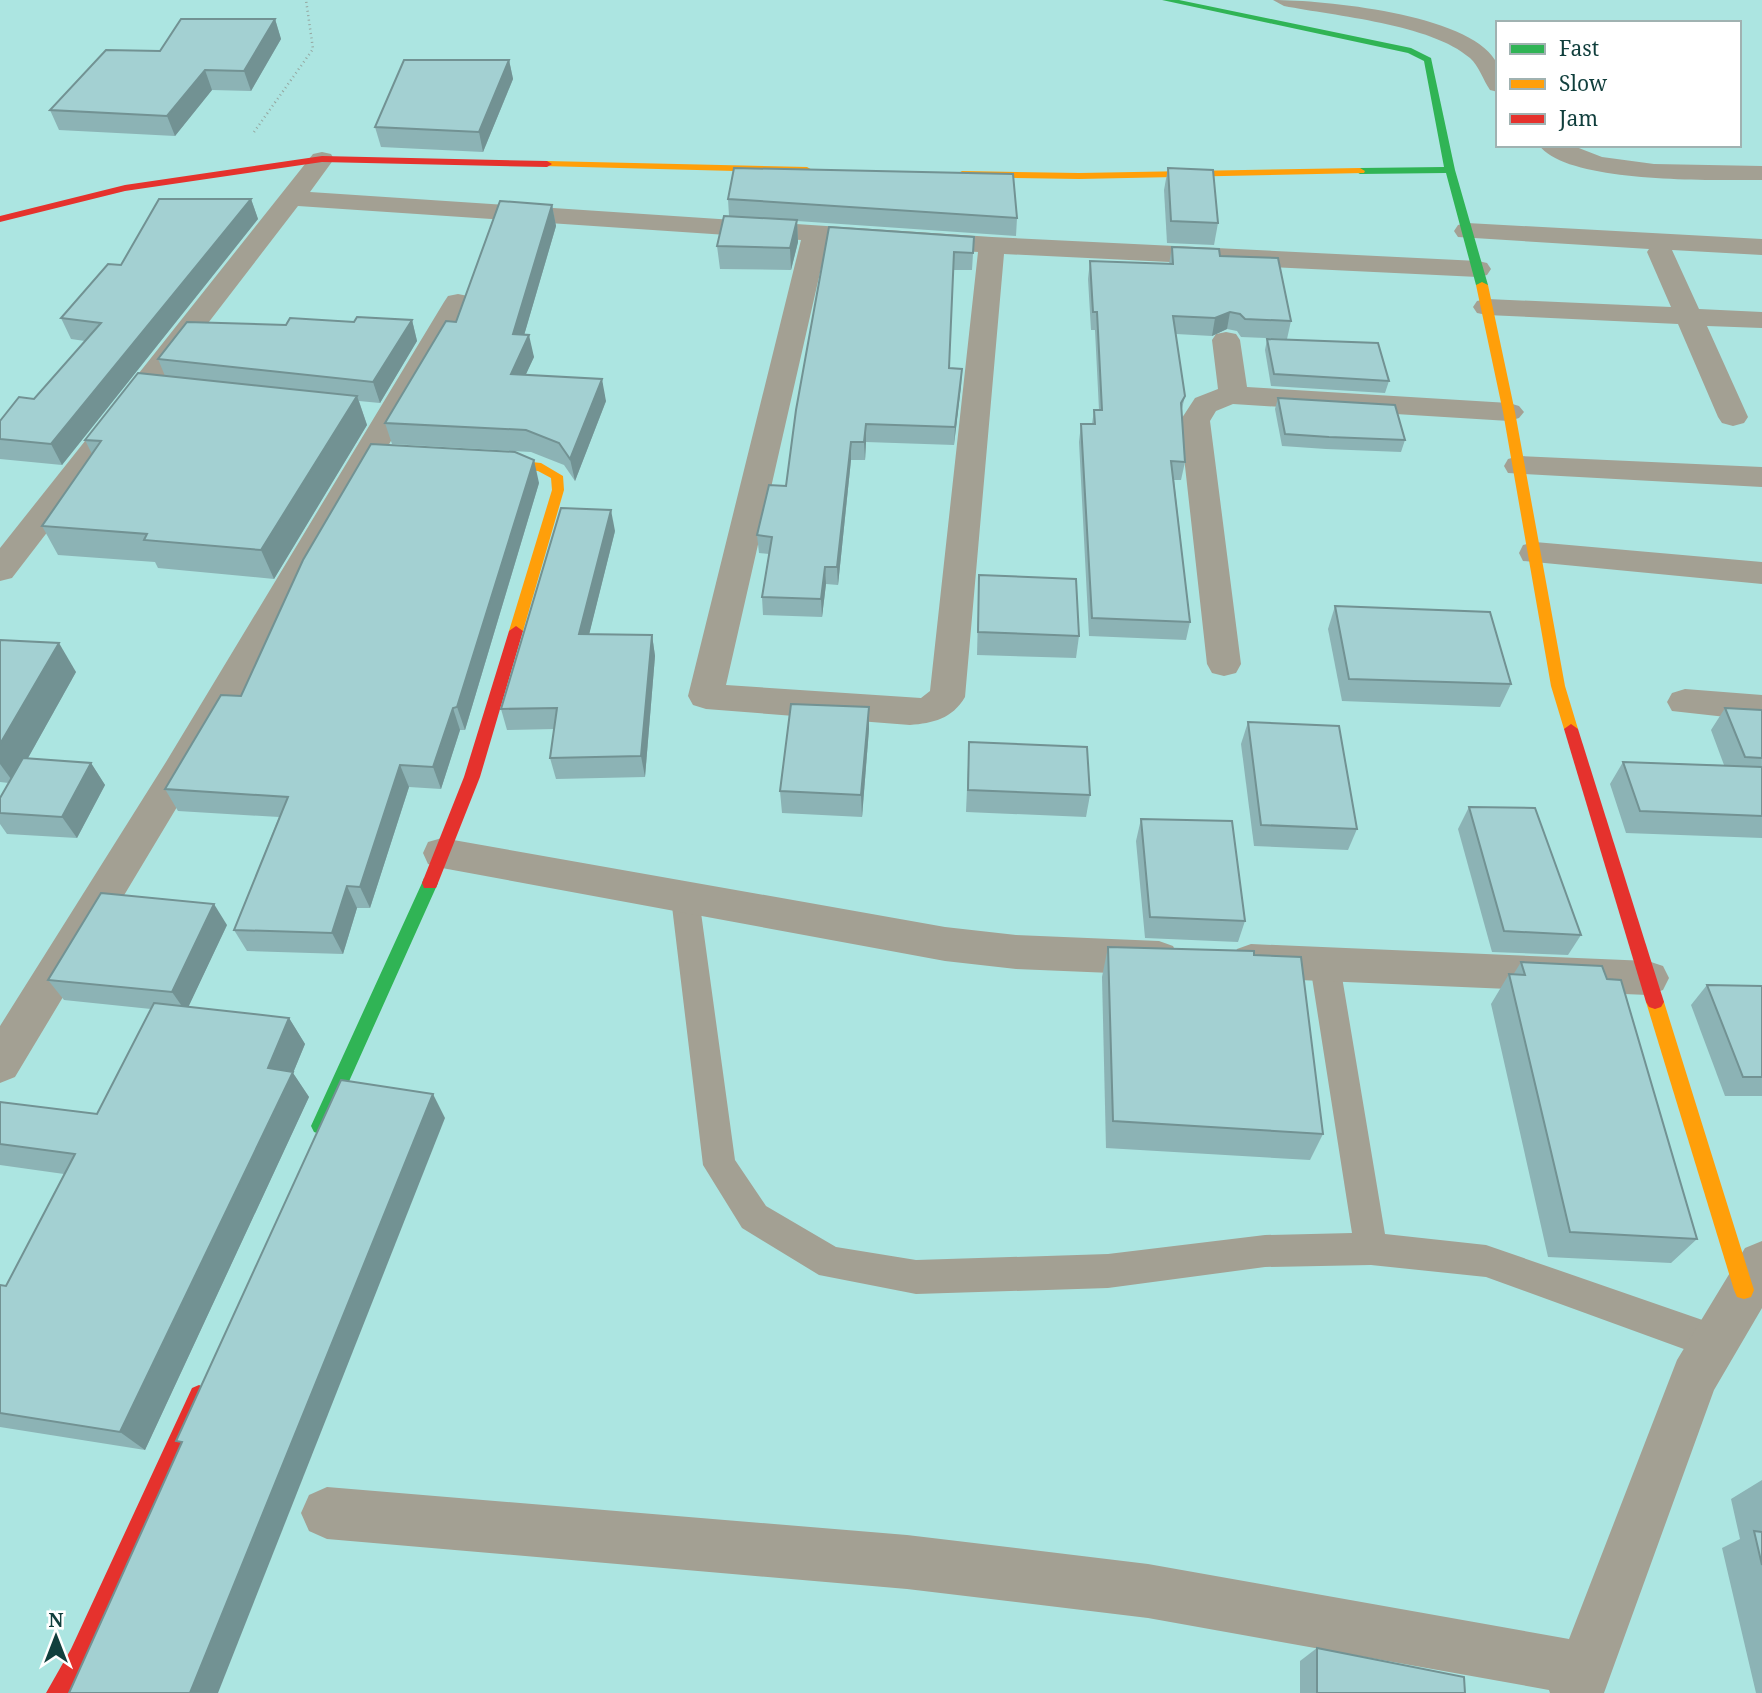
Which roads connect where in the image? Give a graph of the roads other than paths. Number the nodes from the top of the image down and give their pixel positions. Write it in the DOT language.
graph roads {
  1 [pos="1166,0"];
  2 [pos="1284,0"];
  3 [pos="1418,0"];
  4 [pos="1426,29"];
  5 [pos="1496,82"];
  6 [pos="1556,147"];
  7 [pos="322,159"];
  8 [pos="818,170"];
  9 [pos="1450,170"];
  10 [pos="942,173"];
  11 [pos="1762,173"];
  12 [pos="291,198"];
  13 [pos="0,219"];
  14 [pos="1468,231"];
  15 [pos="816,233"];
  16 [pos="992,244"];
  17 [pos="1762,247"];
  18 [pos="1660,252"];
  19 [pos="1478,268"];
  20 [pos="458,302"];
  21 [pos="1486,307"];
  22 [pos="1688,317"];
  23 [pos="1762,320"];
  24 [pos="1226,340"];
  25 [pos="1233,395"];
  26 [pos="1509,412"];
  27 [pos="1733,418"];
  28 [pos="465,460"];
  29 [pos="1519,466"];
  30 [pos="1762,477"];
  31 [pos="1535,553"];
  32 [pos="0,570"];
  33 [pos="1762,573"];
  34 [pos="1224,664"];
  35 [pos="1685,702"];
  36 [pos="1762,708"];
  37 [pos="442,853"];
  38 [pos="685,898"];
  39 [pos="1325,965"];
  40 [pos="1648,978"];
  41 [pos="0,1064"];
  42 [pos="314,1141"];
  43 [pos="1371,1249"];
  44 [pos="1753,1277"];
  45 [pos="1714,1342"];
  46 [pos="205,1380"];
  47 [pos="327,1513"];
  48 [pos="1580,1681"];
  49 [pos="57,1693"];
  1 -- 9 [label="street"];
  2 -- 4 [label="street"];
  3 -- 4 [label="street"];
  4 -- 5 [label="street"];
  6 -- 11 [label="street"];
  7 -- 8 [label="street"];
  7 -- 12 [label="street"];
  7 -- 13 [label="street"];
  9 -- 10 [label="street"];
  9 -- 14 [label="street"];
  12 -- 15 [label="street"];
  12 -- 32 [label="street"];
  14 -- 17 [label="street"];
  14 -- 19 [label="street"];
  15 -- 16 [label="street"];
  15 -- 16 [label="street"];
  16 -- 19 [label="street"];
  18 -- 22 [label="street"];
  19 -- 21 [label="street"];
  20 -- 41 [label="street"];
  21 -- 22 [label="street"];
  21 -- 26 [label="street"];
  22 -- 23 [label="street"];
  22 -- 27 [label="street"];
  24 -- 25 [label="street"];
  25 -- 26 [label="street"];
  25 -- 34 [label="street"];
  26 -- 29 [label="street"];
  28 -- 37 [label="street"];
  29 -- 30 [label="street"];
  29 -- 31 [label="street"];
  31 -- 33 [label="street"];
  31 -- 40 [label="street"];
  35 -- 36 [label="street"];
  37 -- 38 [label="street"];
  37 -- 42 [label="street"];
  38 -- 39 [label="street"];
  38 -- 43 [label="lane"];
  39 -- 40 [label="street"];
  39 -- 43 [label="lane"];
  40 -- 44 [label="street"];
  43 -- 45 [label="lane"];
  44 -- 45 [label="street"];
  45 -- 48 [label="street"];
  46 -- 49 [label="street"];
  47 -- 48 [label="street"];
}
